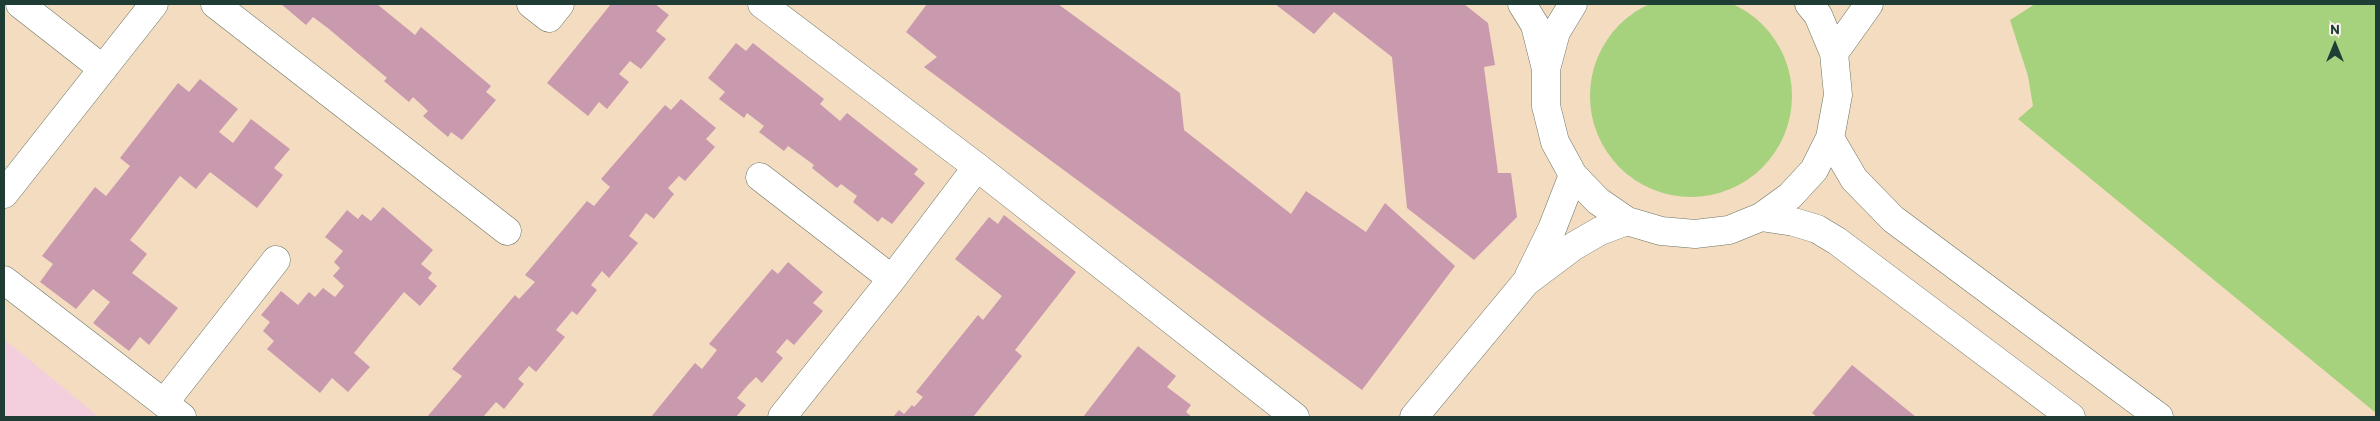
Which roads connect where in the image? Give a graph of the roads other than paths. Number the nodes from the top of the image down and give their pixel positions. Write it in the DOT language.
graph roads {
  1 [pos="20,4"];
  2 [pos="154,4"];
  3 [pos="215,4"];
  4 [pos="532,4"];
  5 [pos="560,4"];
  6 [pos="762,4"];
  7 [pos="1522,4"];
  8 [pos="1573,4"];
  9 [pos="1809,4"];
  10 [pos="1869,4"];
  11 [pos="1834,53"];
  12 [pos="103,69"];
  13 [pos="1546,69"];
  14 [pos="1830,138"];
  15 [pos="977,167"];
  16 [pos="1573,175"];
  17 [pos="760,177"];
  18 [pos="4,194"];
  19 [pos="1761,217"];
  20 [pos="1628,220"];
  21 [pos="507,231"];
  22 [pos="276,260"];
  23 [pos="892,279"];
  24 [pos="4,280"];
  25 [pos="1526,282"];
  26 [pos="173,410"];
  27 [pos="782,417"];
  28 [pos="1295,417"];
  29 [pos="1414,417"];
  30 [pos="2071,417"];
  31 [pos="2158,417"];
  1 -- 12 [label="street"];
  2 -- 12 [label="street"];
  3 -- 21 [label="street"];
  4 -- 5 [label="street"];
  6 -- 15 [label="street"];
  7 -- 13 [label="street"];
  8 -- 13 [label="street"];
  9 -- 11 [label="street"];
  10 -- 11 [label="street"];
  11 -- 14 [label="street"];
  12 -- 18 [label="street"];
  13 -- 16 [label="street"];
  14 -- 19 [label="street"];
  14 -- 31 [label="street"];
  15 -- 23 [label="street"];
  15 -- 28 [label="street"];
  16 -- 20 [label="street"];
  16 -- 25 [label="street"];
  17 -- 23 [label="street"];
  19 -- 20 [label="street"];
  19 -- 30 [label="street"];
  20 -- 25 [label="street"];
  22 -- 26 [label="street"];
  23 -- 27 [label="street"];
  24 -- 26 [label="street"];
  25 -- 29 [label="street"];
}
